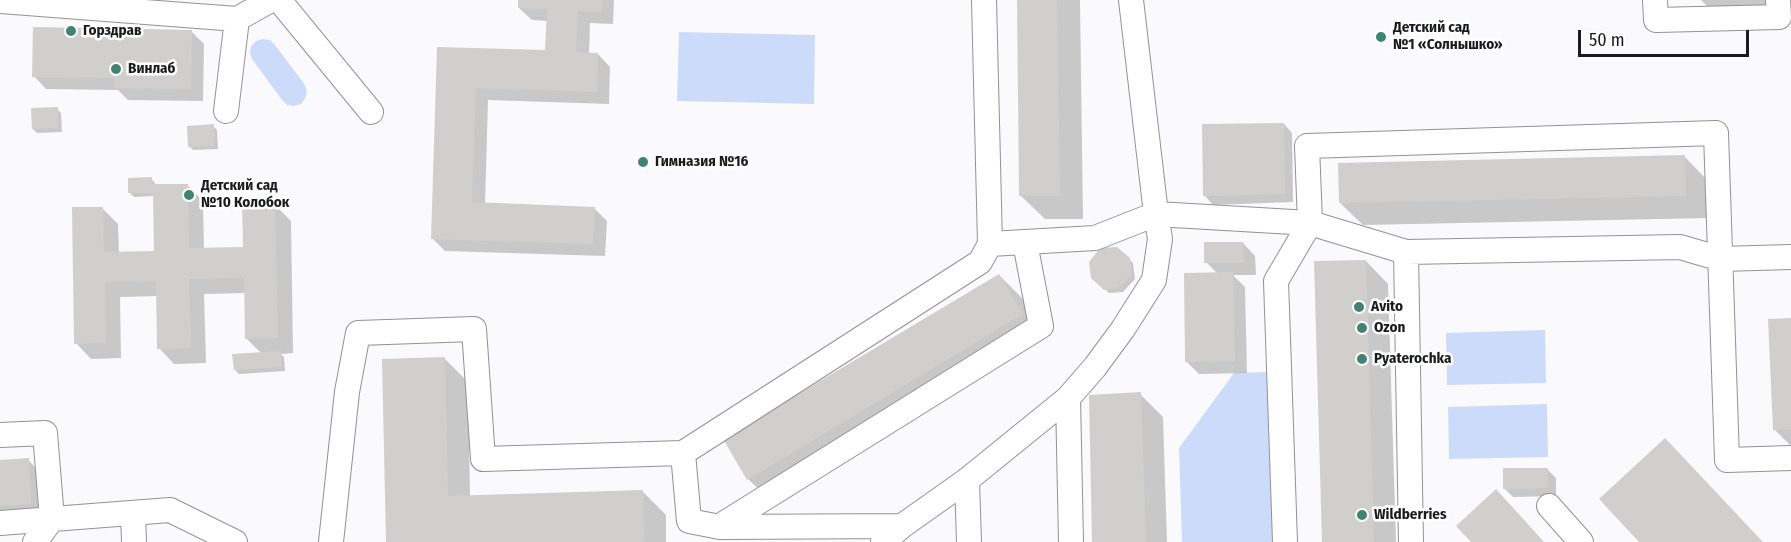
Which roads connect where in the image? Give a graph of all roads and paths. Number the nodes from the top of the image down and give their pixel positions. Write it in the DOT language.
graph roads {
  1 [pos="271,0"];
  2 [pos="279,0"];
  3 [pos="984,0"];
  4 [pos="1131,0"];
  5 [pos="1655,0"];
  6 [pos="0,1"];
  7 [pos="1782,11"];
  8 [pos="237,19"];
  9 [pos="226,111"];
  10 [pos="371,112"];
  11 [pos="1156,214"];
  12 [pos="1310,223"];
  13 [pos="1025,243"];
  14 [pos="990,244"];
  15 [pos="1406,252"];
  16 [pos="1791,257"];
  17 [pos="1721,259"];
  18 [pos="1068,398"];
  19 [pos="0,435"];
  20 [pos="683,453"];
  21 [pos="1791,458"];
  22 [pos="967,480"];
  23 [pos="1549,506"];
  24 [pos="133,513"];
  25 [pos="52,519"];
  26 [pos="0,523"];
  27 [pos="902,526"];
  28 [pos="720,527"];
  29 [pos="34,542"];
  30 [pos="134,542"];
  31 [pos="235,542"];
  32 [pos="331,542"];
  33 [pos="883,542"];
  34 [pos="969,542"];
  35 [pos="1071,542"];
  36 [pos="1286,542"];
  37 [pos="1411,542"];
  38 [pos="1581,542"];
  1 -- 8 [label="street"];
  2 -- 10 [label="street"];
  3 -- 14 [label="street"];
  4 -- 11 [label="street"];
  5 -- 7 [label="street"];
  6 -- 8 [label="street"];
  8 -- 9 [label="street"];
  11 -- 12 [label="street"];
  11 -- 13 [label="street"];
  11 -- 18 [label="street"];
  12 -- 15 [label="street"];
  12 -- 17 [label="street"];
  12 -- 36 [label="street"];
  13 -- 14 [label="street"];
  13 -- 28 [label="street"];
  14 -- 20 [label="street"];
  15 -- 17 [label="street"];
  15 -- 37 [label="street"];
  16 -- 17 [label="street"];
  17 -- 21 [label="street"];
  18 -- 22 [label="street"];
  18 -- 35 [label="street"];
  19 -- 25 [label="street"];
  20 -- 28 [label="street"];
  20 -- 32 [label="street"];
  22 -- 27 [label="street"];
  22 -- 34 [label="street"];
  23 -- 38 [label="street"];
  24 -- 25 [label="street"];
  24 -- 30 [label="street"];
  24 -- 31 [label="street"];
  25 -- 26 [label="street"];
  25 -- 29 [label="street"];
  27 -- 28 [label="street"];
  27 -- 33 [label="street"];
}
